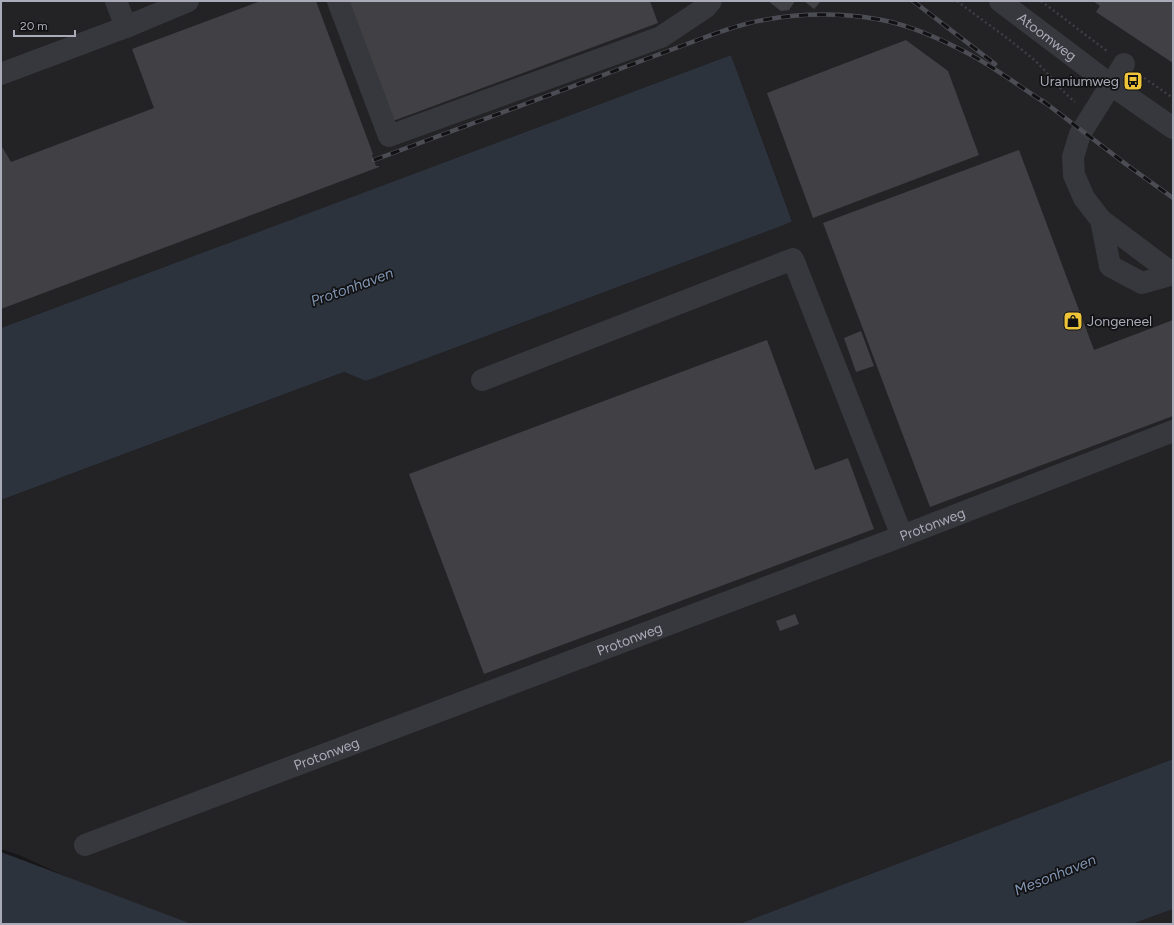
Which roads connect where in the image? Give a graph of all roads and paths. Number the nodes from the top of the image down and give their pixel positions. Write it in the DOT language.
graph roads {
  1 [pos="116,1"];
  2 [pos="188,1"];
  3 [pos="338,1"];
  4 [pos="711,1"];
  5 [pos="958,1"];
  6 [pos="1000,1"];
  7 [pos="126,27"];
  8 [pos="1124,64"];
  9 [pos="1,74"];
  10 [pos="1111,85"];
  11 [pos="1092,115"];
  12 [pos="1173,128"];
  13 [pos="1101,220"];
  14 [pos="1173,274"];
  15 [pos="482,380"];
  16 [pos="1173,431"];
  17 [pos="902,536"];
  18 [pos="85,845"];
  1 -- 7 [label="street"];
  2 -- 7 [label="street"];
  3 -- 4 [label="street"];
  5 -- 11 [label="path, Atoomweg"];
  6 -- 10 [label="street, Atoomweg"];
  7 -- 9 [label="street"];
  8 -- 10 [label="street"];
  10 -- 11 [label="street"];
  10 -- 12 [label="street, Atoomweg"];
  11 -- 13 [label="street"];
  13 -- 14 [label="street"];
  13 -- 14 [label="street"];
  15 -- 17 [label="street"];
  16 -- 17 [label="street, Protonweg"];
  17 -- 18 [label="street, Protonweg"];
}
